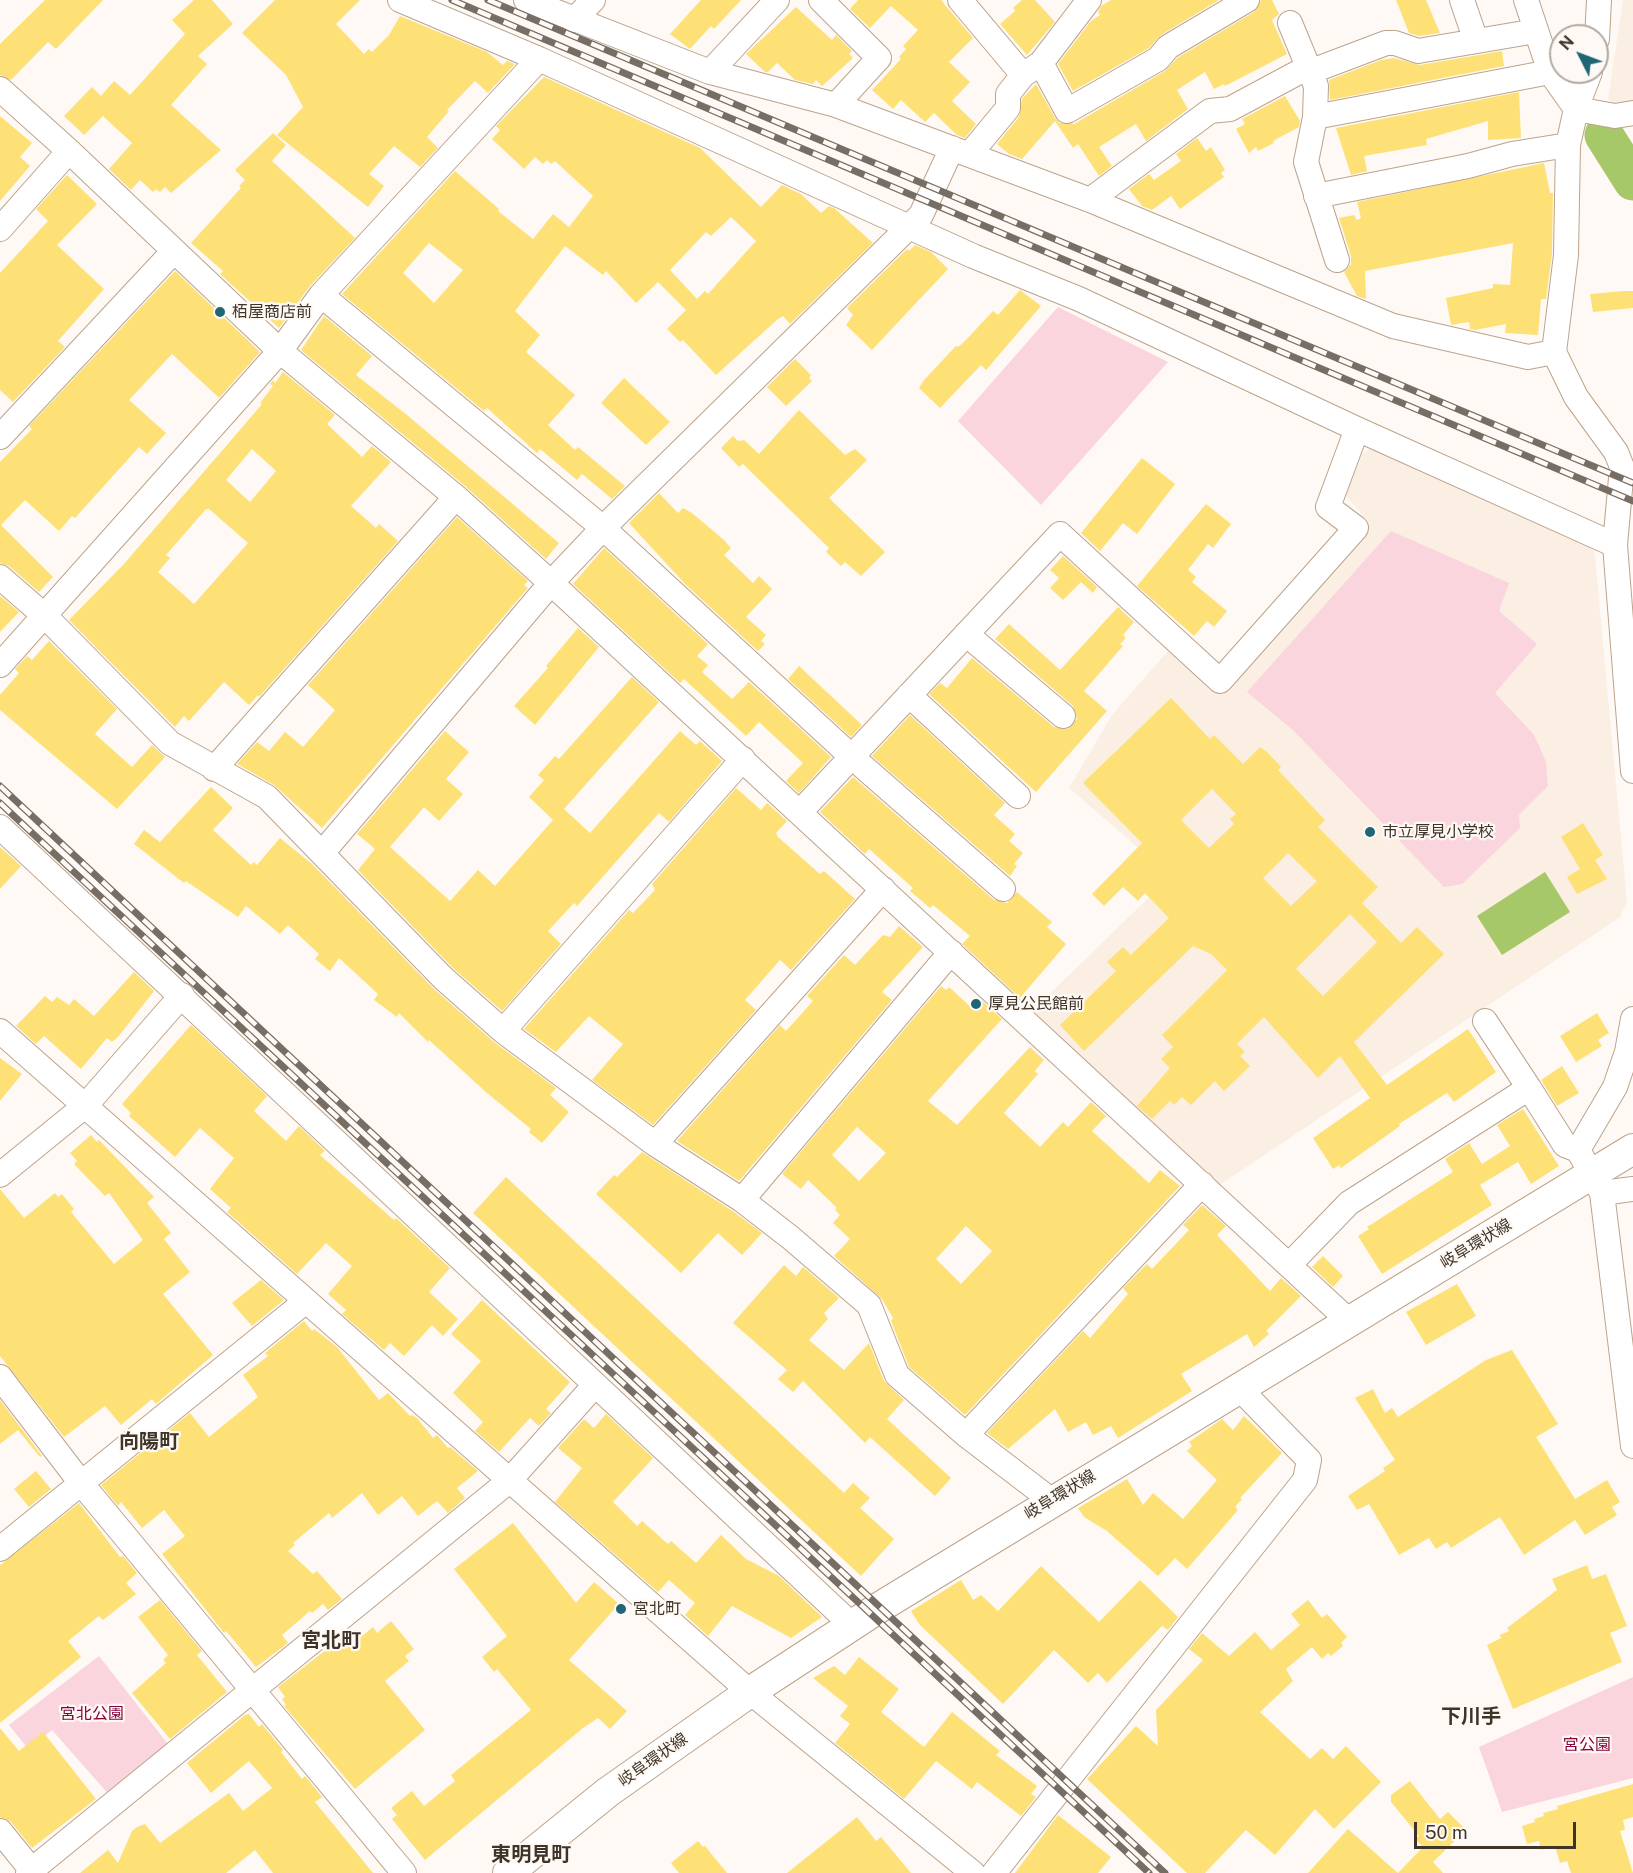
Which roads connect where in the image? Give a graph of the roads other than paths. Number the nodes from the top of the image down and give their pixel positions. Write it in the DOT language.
graph roads {
  1 [pos="400,0"];
  2 [pos="526,0"];
  3 [pos="593,0"];
  4 [pos="777,0"];
  5 [pos="821,0"];
  6 [pos="960,0"];
  7 [pos="1089,0"];
  8 [pos="1247,0"];
  9 [pos="1462,0"];
  10 [pos="1526,0"];
  11 [pos="1599,0"];
  12 [pos="574,20"];
  13 [pos="1290,23"];
  14 [pos="1598,24"];
  15 [pos="1536,31"];
  16 [pos="1476,41"];
  17 [pos="539,59"];
  18 [pos="1032,69"];
  19 [pos="1549,69"];
  20 [pos="1312,71"];
  21 [pos="710,72"];
  22 [pos="1549,72"];
  23 [pos="1558,84"];
  24 [pos="1585,84"];
  25 [pos="0,89"];
  26 [pos="837,105"];
  27 [pos="1576,109"];
  28 [pos="1633,113"];
  29 [pos="1316,117"];
  30 [pos="1568,145"];
  31 [pos="69,151"];
  32 [pos="961,151"];
  33 [pos="1316,196"];
  34 [pos="1090,200"];
  35 [pos="911,227"];
  36 [pos="0,229"];
  37 [pos="173,252"];
  38 [pos="1337,260"];
  39 [pos="321,295"];
  40 [pos="280,351"];
  41 [pos="1554,352"];
  42 [pos="1357,429"];
  43 [pos="0,438"];
  44 [pos="456,497"];
  45 [pos="603,528"];
  46 [pos="1615,545"];
  47 [pos="0,578"];
  48 [pos="551,583"];
  49 [pos="46,617"];
  50 [pos="966,634"];
  51 [pos="0,665"];
  52 [pos="909,695"];
  53 [pos="1063,716"];
  54 [pos="852,757"];
  55 [pos="744,759"];
  56 [pos="214,769"];
  57 [pos="1633,771"];
  58 [pos="1018,796"];
  59 [pos="800,812"];
  60 [pos="0,827"];
  61 [pos="323,852"];
  62 [pos="883,889"];
  63 [pos="1003,889"];
  64 [pos="951,952"];
  65 [pos="182,995"];
  66 [pos="1633,1019"];
  67 [pos="1485,1021"];
  68 [pos="0,1031"];
  69 [pos="503,1031"];
  70 [pos="1528,1088"];
  71 [pos="86,1105"];
  72 [pos="655,1144"];
  73 [pos="1633,1149"];
  74 [pos="0,1175"];
  75 [pos="1604,1177"];
  76 [pos="1202,1184"];
  77 [pos="742,1200"];
  78 [pos="1289,1265"];
  79 [pos="306,1301"];
  80 [pos="1349,1321"];
  81 [pos="0,1377"];
  82 [pos="595,1384"];
  83 [pos="1239,1389"];
  84 [pos="966,1435"];
  85 [pos="1633,1446"];
  86 [pos="509,1481"];
  87 [pos="81,1483"];
  88 [pos="1051,1500"];
  89 [pos="0,1549"];
  90 [pos="852,1625"];
  91 [pos="252,1690"];
  92 [pos="750,1692"];
  93 [pos="0,1832"];
  94 [pos="31,1872"];
  95 [pos="404,1873"];
  96 [pos="508,1873"];
  97 [pos="973,1873"];
  98 [pos="994,1873"];
  1 -- 17 [label="street"];
  2 -- 12 [label="street"];
  3 -- 12 [label="street"];
  4 -- 21 [label="street"];
  5 -- 26 [label="street"];
  6 -- 18 [label="street"];
  7 -- 18 [label="street"];
  8 -- 18 [label="street"];
  9 -- 16 [label="street"];
  10 -- 15 [label="street"];
  11 -- 14 [label="street"];
  12 -- 21 [label="street"];
  13 -- 20 [label="street"];
  15 -- 16 [label="street"];
  15 -- 19 [label="street"];
  16 -- 20 [label="street"];
  17 -- 35 [label="street"];
  17 -- 39 [label="street"];
  18 -- 32 [label="street"];
  20 -- 29 [label="street"];
  20 -- 34 [label="street"];
  21 -- 26 [label="street"];
  22 -- 29 [label="street"];
  23 -- 27 [label="street"];
  24 -- 27 [label="street"];
  25 -- 31 [label="street"];
  26 -- 32 [label="street"];
  27 -- 28 [label="street"];
  27 -- 30 [label="street"];
  29 -- 33 [label="street"];
  30 -- 33 [label="street"];
  30 -- 41 [label="street"];
  31 -- 36 [label="street"];
  31 -- 37 [label="street"];
  32 -- 34 [label="street"];
  32 -- 35 [label="street"];
  33 -- 38 [label="street"];
  34 -- 41 [label="street"];
  35 -- 42 [label="street"];
  35 -- 45 [label="street"];
  37 -- 40 [label="street"];
  37 -- 43 [label="street"];
  39 -- 40 [label="street"];
  39 -- 45 [label="street"];
  40 -- 44 [label="street"];
  40 -- 49 [label="street"];
  41 -- 46 [label="street"];
  42 -- 46 [label="street"];
  42 -- 50 [label="street"];
  44 -- 48 [label="street"];
  44 -- 56 [label="street"];
  45 -- 48 [label="street"];
  45 -- 54 [label="street"];
  46 -- 57 [label="street"];
  47 -- 49 [label="street"];
  48 -- 55 [label="street"];
  48 -- 61 [label="street"];
  49 -- 51 [label="street"];
  49 -- 56 [label="street"];
  50 -- 52 [label="street"];
  50 -- 53 [label="street"];
  52 -- 54 [label="street"];
  52 -- 58 [label="street"];
  54 -- 59 [label="street"];
  54 -- 63 [label="street"];
  55 -- 59 [label="street"];
  55 -- 69 [label="street"];
  56 -- 61 [label="street"];
  59 -- 62 [label="street"];
  60 -- 65 [label="street"];
  61 -- 69 [label="street"];
  62 -- 64 [label="street"];
  62 -- 72 [label="street"];
  64 -- 76 [label="street"];
  64 -- 77 [label="street"];
  65 -- 71 [label="street"];
  65 -- 82 [label="street"];
  66 -- 75 [label="street"];
  67 -- 70 [label="street"];
  68 -- 71 [label="street"];
  69 -- 72 [label="street"];
  70 -- 75 [label="street"];
  70 -- 78 [label="street"];
  71 -- 74 [label="street"];
  71 -- 79 [label="street"];
  72 -- 77 [label="street"];
  73 -- 75 [label="main road, 岐阜環状線"];
  75 -- 80 [label="main road, 岐阜環状線"];
  75 -- 85 [label="street"];
  76 -- 78 [label="street"];
  76 -- 84 [label="street"];
  77 -- 84 [label="street"];
  78 -- 80 [label="street"];
  79 -- 86 [label="street"];
  79 -- 87 [label="street"];
  80 -- 83 [label="main road, 岐阜環状線"];
  81 -- 87 [label="street"];
  82 -- 86 [label="street"];
  82 -- 90 [label="street"];
  83 -- 88 [label="main road, 岐阜環状線"];
  83 -- 98 [label="street"];
  84 -- 88 [label="street"];
  86 -- 91 [label="street"];
  86 -- 92 [label="street"];
  87 -- 89 [label="street"];
  87 -- 91 [label="street"];
  88 -- 90 [label="main road, 岐阜環状線"];
  90 -- 92 [label="main road, 岐阜環状線"];
  91 -- 94 [label="street"];
  91 -- 95 [label="street"];
  92 -- 96 [label="main road, 岐阜環状線"];
  92 -- 97 [label="street"];
  93 -- 94 [label="street"];
}
